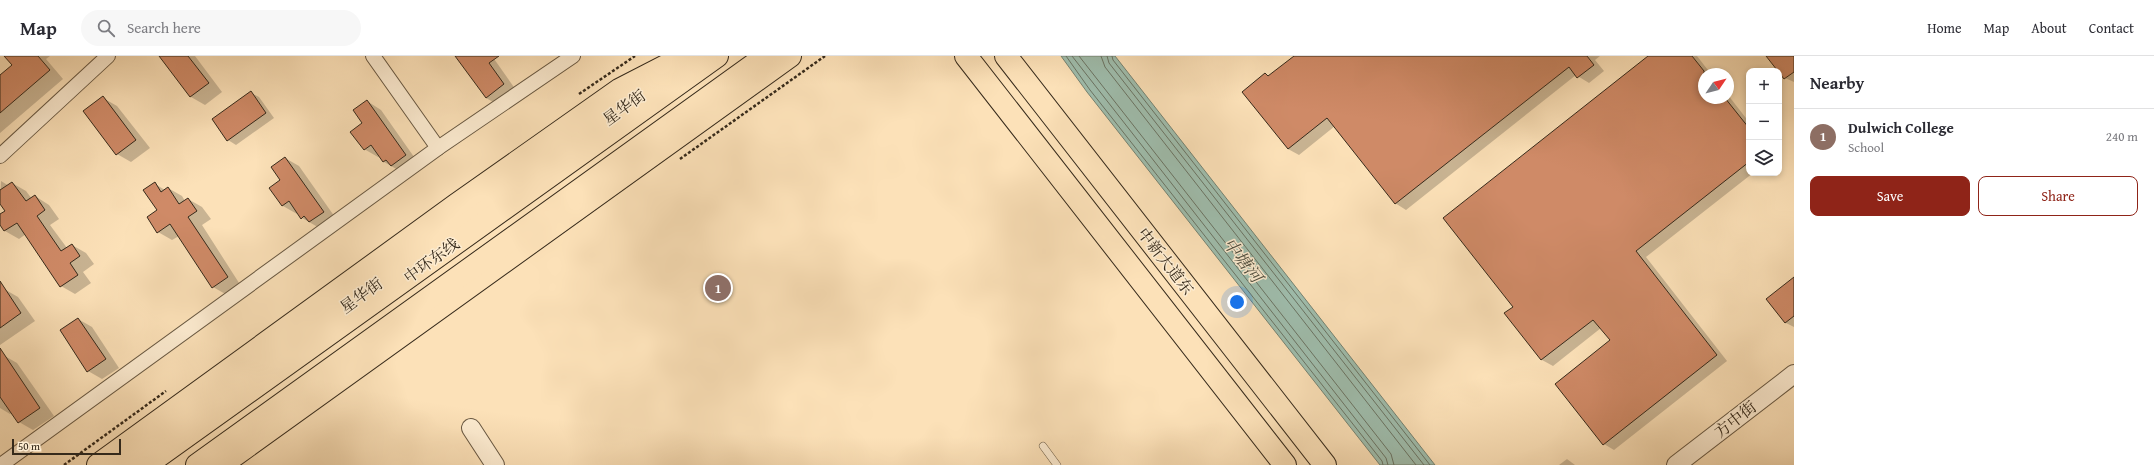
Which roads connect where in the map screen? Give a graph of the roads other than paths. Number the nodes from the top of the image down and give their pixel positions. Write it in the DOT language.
graph roads {
  1 [pos="108,56"];
  2 [pos="373,56"];
  3 [pos="573,56"];
  4 [pos="685,56"];
  5 [pos="696,56"];
  6 [pos="717,56"];
  7 [pos="766,56"];
  8 [pos="790,56"];
  9 [pos="966,56"];
  10 [pos="1006,56"];
  11 [pos="438,148"];
  12 [pos="0,156"];
  13 [pos="1794,374"];
  14 [pos="471,428"];
  15 [pos="1043,446"];
  16 [pos="1,465"];
  17 [pos="98,465"];
  18 [pos="123,465"];
  19 [pos="146,465"];
  20 [pos="197,465"];
  21 [pos="221,465"];
  22 [pos="495,465"];
  23 [pos="1057,465"];
  24 [pos="1285,465"];
  25 [pos="1325,465"];
  26 [pos="1676,465"];
  1 -- 12 [label="street"];
  2 -- 11 [label="street"];
  3 -- 11 [label="street"];
  4 -- 17 [label="main road"];
  5 -- 18 [label="main road, 星华街"];
  6 -- 19 [label="main road, 中环东线"];
  7 -- 20 [label="main road, 中环东线"];
  8 -- 21 [label="main road"];
  9 -- 24 [label="main road, 中新大道东"];
  10 -- 25 [label="main road, 中新大道东"];
  11 -- 16 [label="street"];
  13 -- 26 [label="street, 方中街"];
  14 -- 22 [label="street"];
  15 -- 23 [label="lane"];
}
